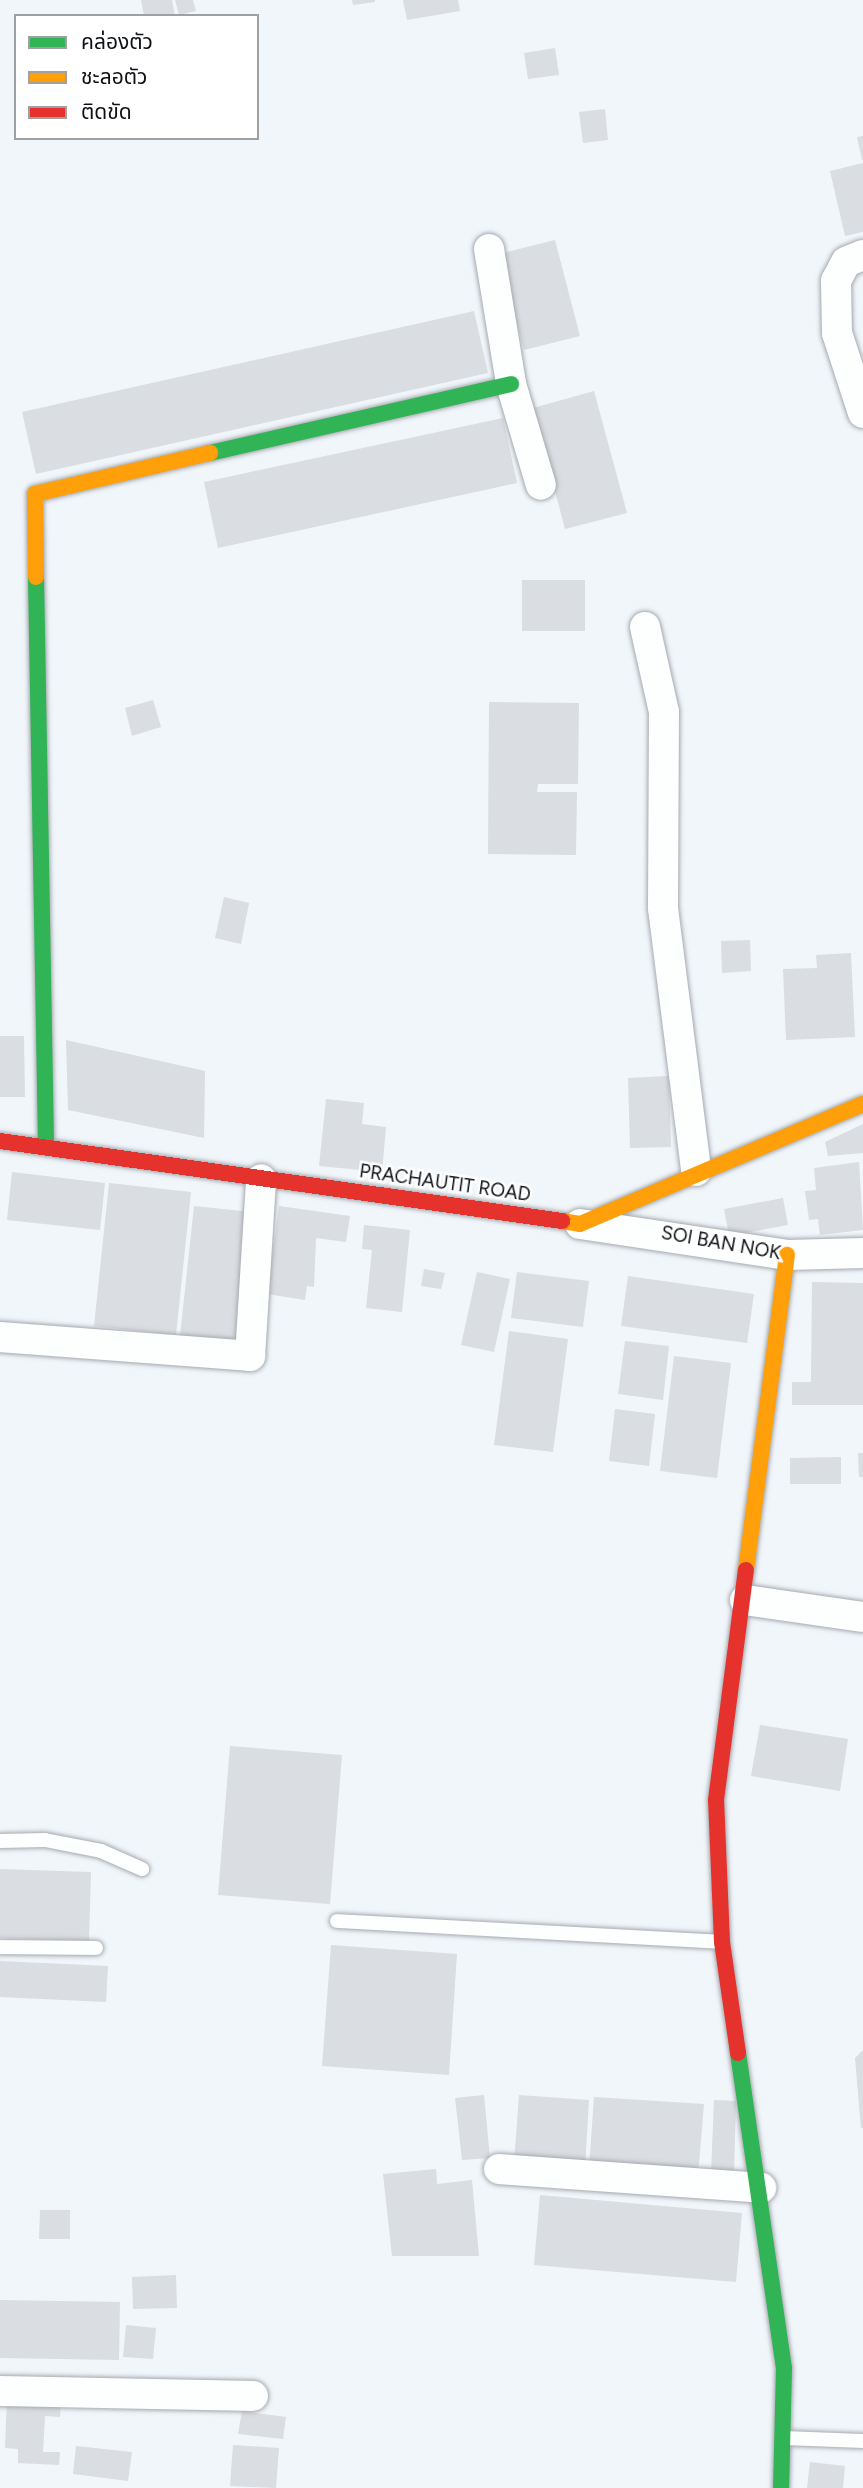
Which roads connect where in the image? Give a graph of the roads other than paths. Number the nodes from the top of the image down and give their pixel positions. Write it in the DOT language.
graph roads {
  1 [pos="489,249"];
  2 [pos="863,256"];
  3 [pos="511,384"];
  4 [pos="863,414"];
  5 [pos="541,485"];
  6 [pos="645,627"];
  7 [pos="863,1104"];
  8 [pos="0,1141"];
  9 [pos="46,1147"];
  10 [pos="696,1171"];
  11 [pos="261,1179"];
  12 [pos="580,1224"];
  13 [pos="863,1253"];
  14 [pos="787,1255"];
  15 [pos="0,1337"];
  16 [pos="745,1600"];
  17 [pos="863,1617"];
  18 [pos="0,1841"];
  19 [pos="142,1869"];
  20 [pos="337,1921"];
  21 [pos="722,1942"];
  22 [pos="0,1947"];
  23 [pos="96,1948"];
  24 [pos="499,2169"];
  25 [pos="761,2188"];
  26 [pos="0,2390"];
  27 [pos="253,2396"];
  28 [pos="783,2438"];
  29 [pos="863,2441"];
  30 [pos="781,2488"];
  1 -- 3 [label="street"];
  2 -- 4 [label="street"];
  3 -- 5 [label="street"];
  3 -- 9 [label="street"];
  6 -- 10 [label="street"];
  7 -- 10 [label="street"];
  8 -- 9 [label="street, PRACHAUTIT ROAD"];
  9 -- 11 [label="street, PRACHAUTIT ROAD"];
  10 -- 12 [label="street"];
  11 -- 12 [label="street, PRACHAUTIT ROAD"];
  11 -- 15 [label="street"];
  12 -- 14 [label="street, SOI BAN NOK"];
  13 -- 14 [label="street, SOI BAN NOK"];
  14 -- 16 [label="street"];
  16 -- 17 [label="street"];
  16 -- 21 [label="street"];
  18 -- 19 [label="lane"];
  20 -- 21 [label="lane"];
  21 -- 25 [label="street"];
  22 -- 23 [label="lane"];
  24 -- 25 [label="street"];
  25 -- 28 [label="street"];
  26 -- 27 [label="street"];
  28 -- 29 [label="lane"];
  28 -- 30 [label="street"];
}
